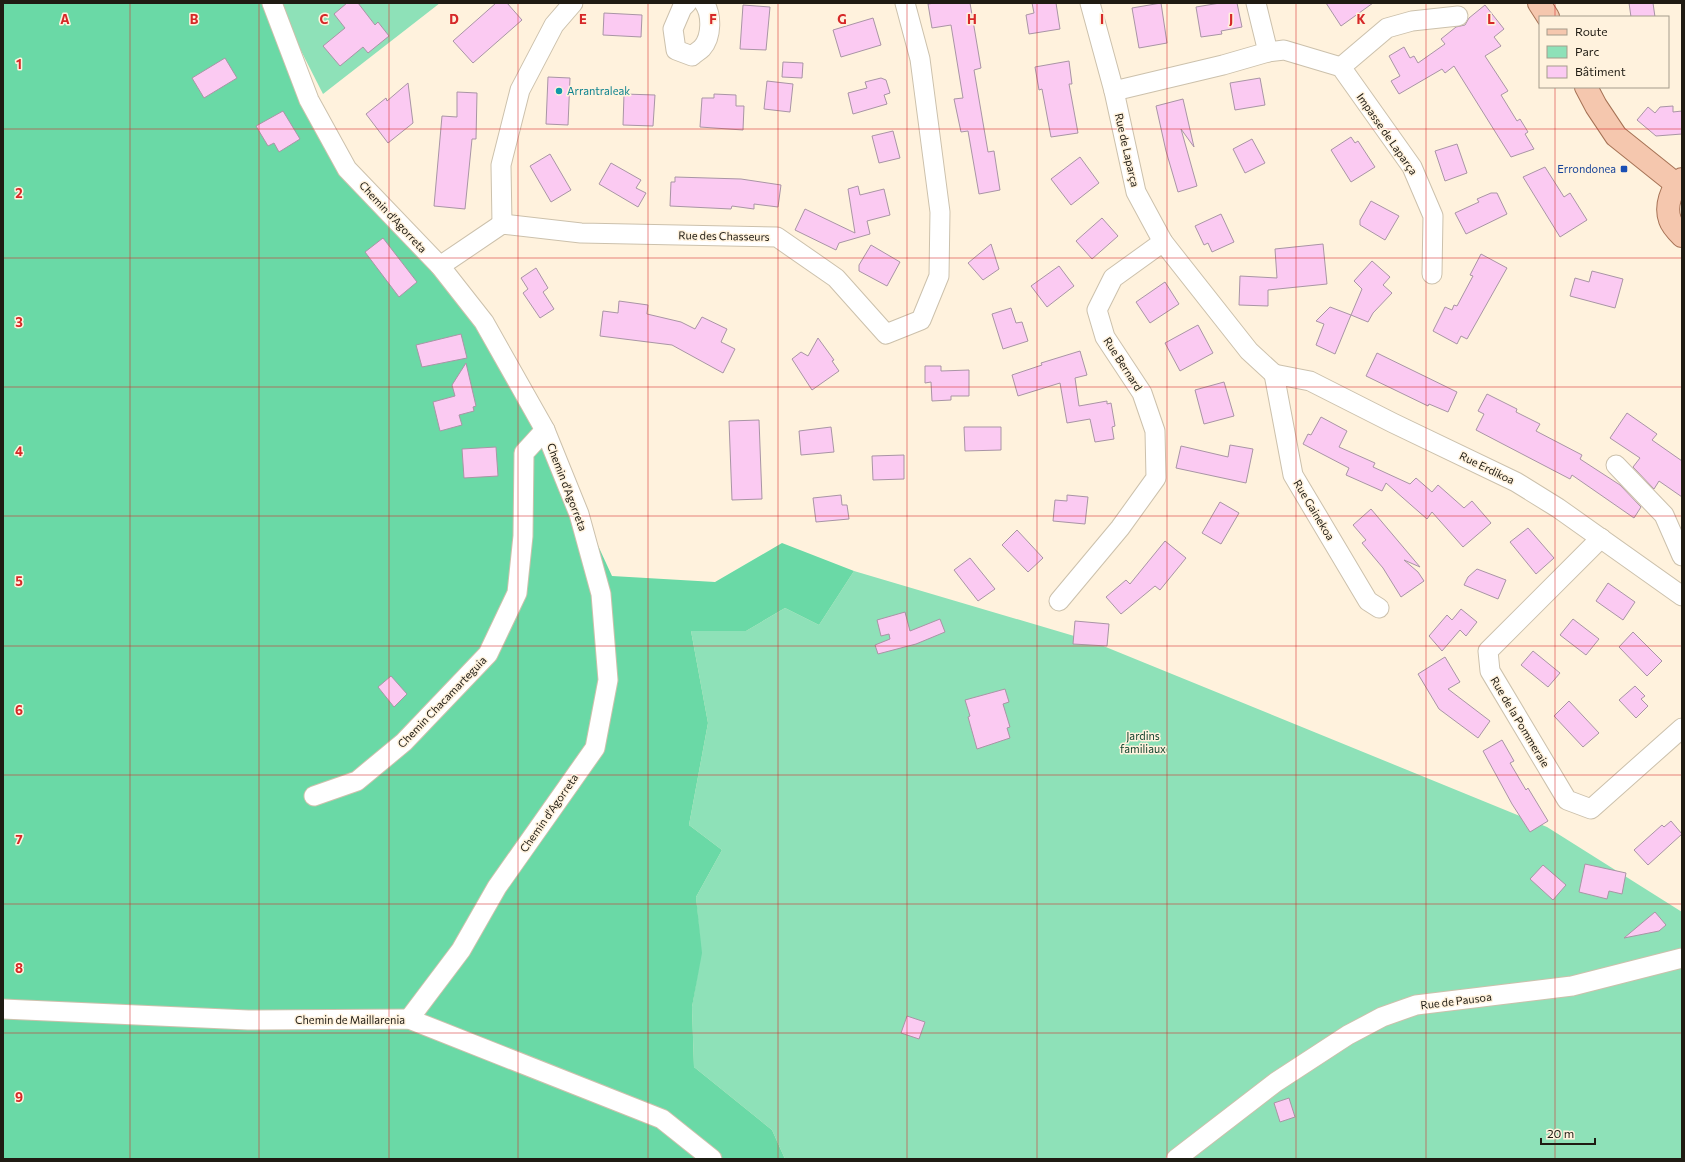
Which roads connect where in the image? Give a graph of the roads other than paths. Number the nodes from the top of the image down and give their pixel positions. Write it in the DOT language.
graph roads {
  1 [pos="272,3"];
  2 [pos="573,3"];
  3 [pos="686,3"];
  4 [pos="704,3"];
  5 [pos="904,3"];
  6 [pos="1090,3"];
  7 [pos="1256,3"];
  8 [pos="1538,3"];
  9 [pos="1458,16"];
  10 [pos="1547,16"];
  11 [pos="1268,52"];
  12 [pos="1341,67"];
  13 [pos="1587,88"];
  14 [pos="1114,91"];
  15 [pos="1679,182"];
  16 [pos="502,224"];
  17 [pos="1682,236"];
  18 [pos="1163,242"];
  19 [pos="440,266"];
  20 [pos="1432,274"];
  21 [pos="1274,374"];
  22 [pos="544,430"];
  23 [pos="1616,466"];
  24 [pos="1601,538"];
  25 [pos="1682,556"];
  26 [pos="1682,596"];
  27 [pos="1059,601"];
  28 [pos="1379,608"];
  29 [pos="1682,728"];
  30 [pos="314,796"];
  31 [pos="1682,958"];
  32 [pos="3,1009"];
  33 [pos="409,1019"];
  34 [pos="712,1159"];
  35 [pos="1176,1159"];
  1 -- 19 [label="street, Chemin d'Agorreta"];
  2 -- 16 [label="street"];
  3 -- 4 [label="street"];
  5 -- 16 [label="street, Rue des Chasseurs"];
  6 -- 14 [label="street, Rue de Laparça"];
  7 -- 11 [label="street"];
  8 -- 10 [label="main road"];
  9 -- 12 [label="street"];
  11 -- 12 [label="street"];
  11 -- 14 [label="street"];
  12 -- 20 [label="street, Impasse de Laparça"];
  13 -- 15 [label="main road"];
  14 -- 18 [label="street, Rue de Laparça"];
  15 -- 17 [label="main road"];
  16 -- 19 [label="street"];
  18 -- 21 [label="street, Rue de Laparça"];
  18 -- 27 [label="street, Rue Bernard"];
  19 -- 22 [label="street, Chemin d'Agorreta"];
  21 -- 24 [label="street, Rue Erdikoa"];
  21 -- 28 [label="street, Rue Gainekoa"];
  22 -- 30 [label="street, Chemin Chacamarteguia"];
  22 -- 33 [label="street, Chemin d'Agorreta"];
  23 -- 25 [label="street"];
  24 -- 26 [label="street, Rue Erdikoa"];
  24 -- 29 [label="street, Rue de la Pommeraie"];
  31 -- 35 [label="street, Rue de Pausoa"];
  32 -- 33 [label="street, Chemin de Maillarenia"];
  33 -- 34 [label="street, Chemin de Maillarenia"];
}
